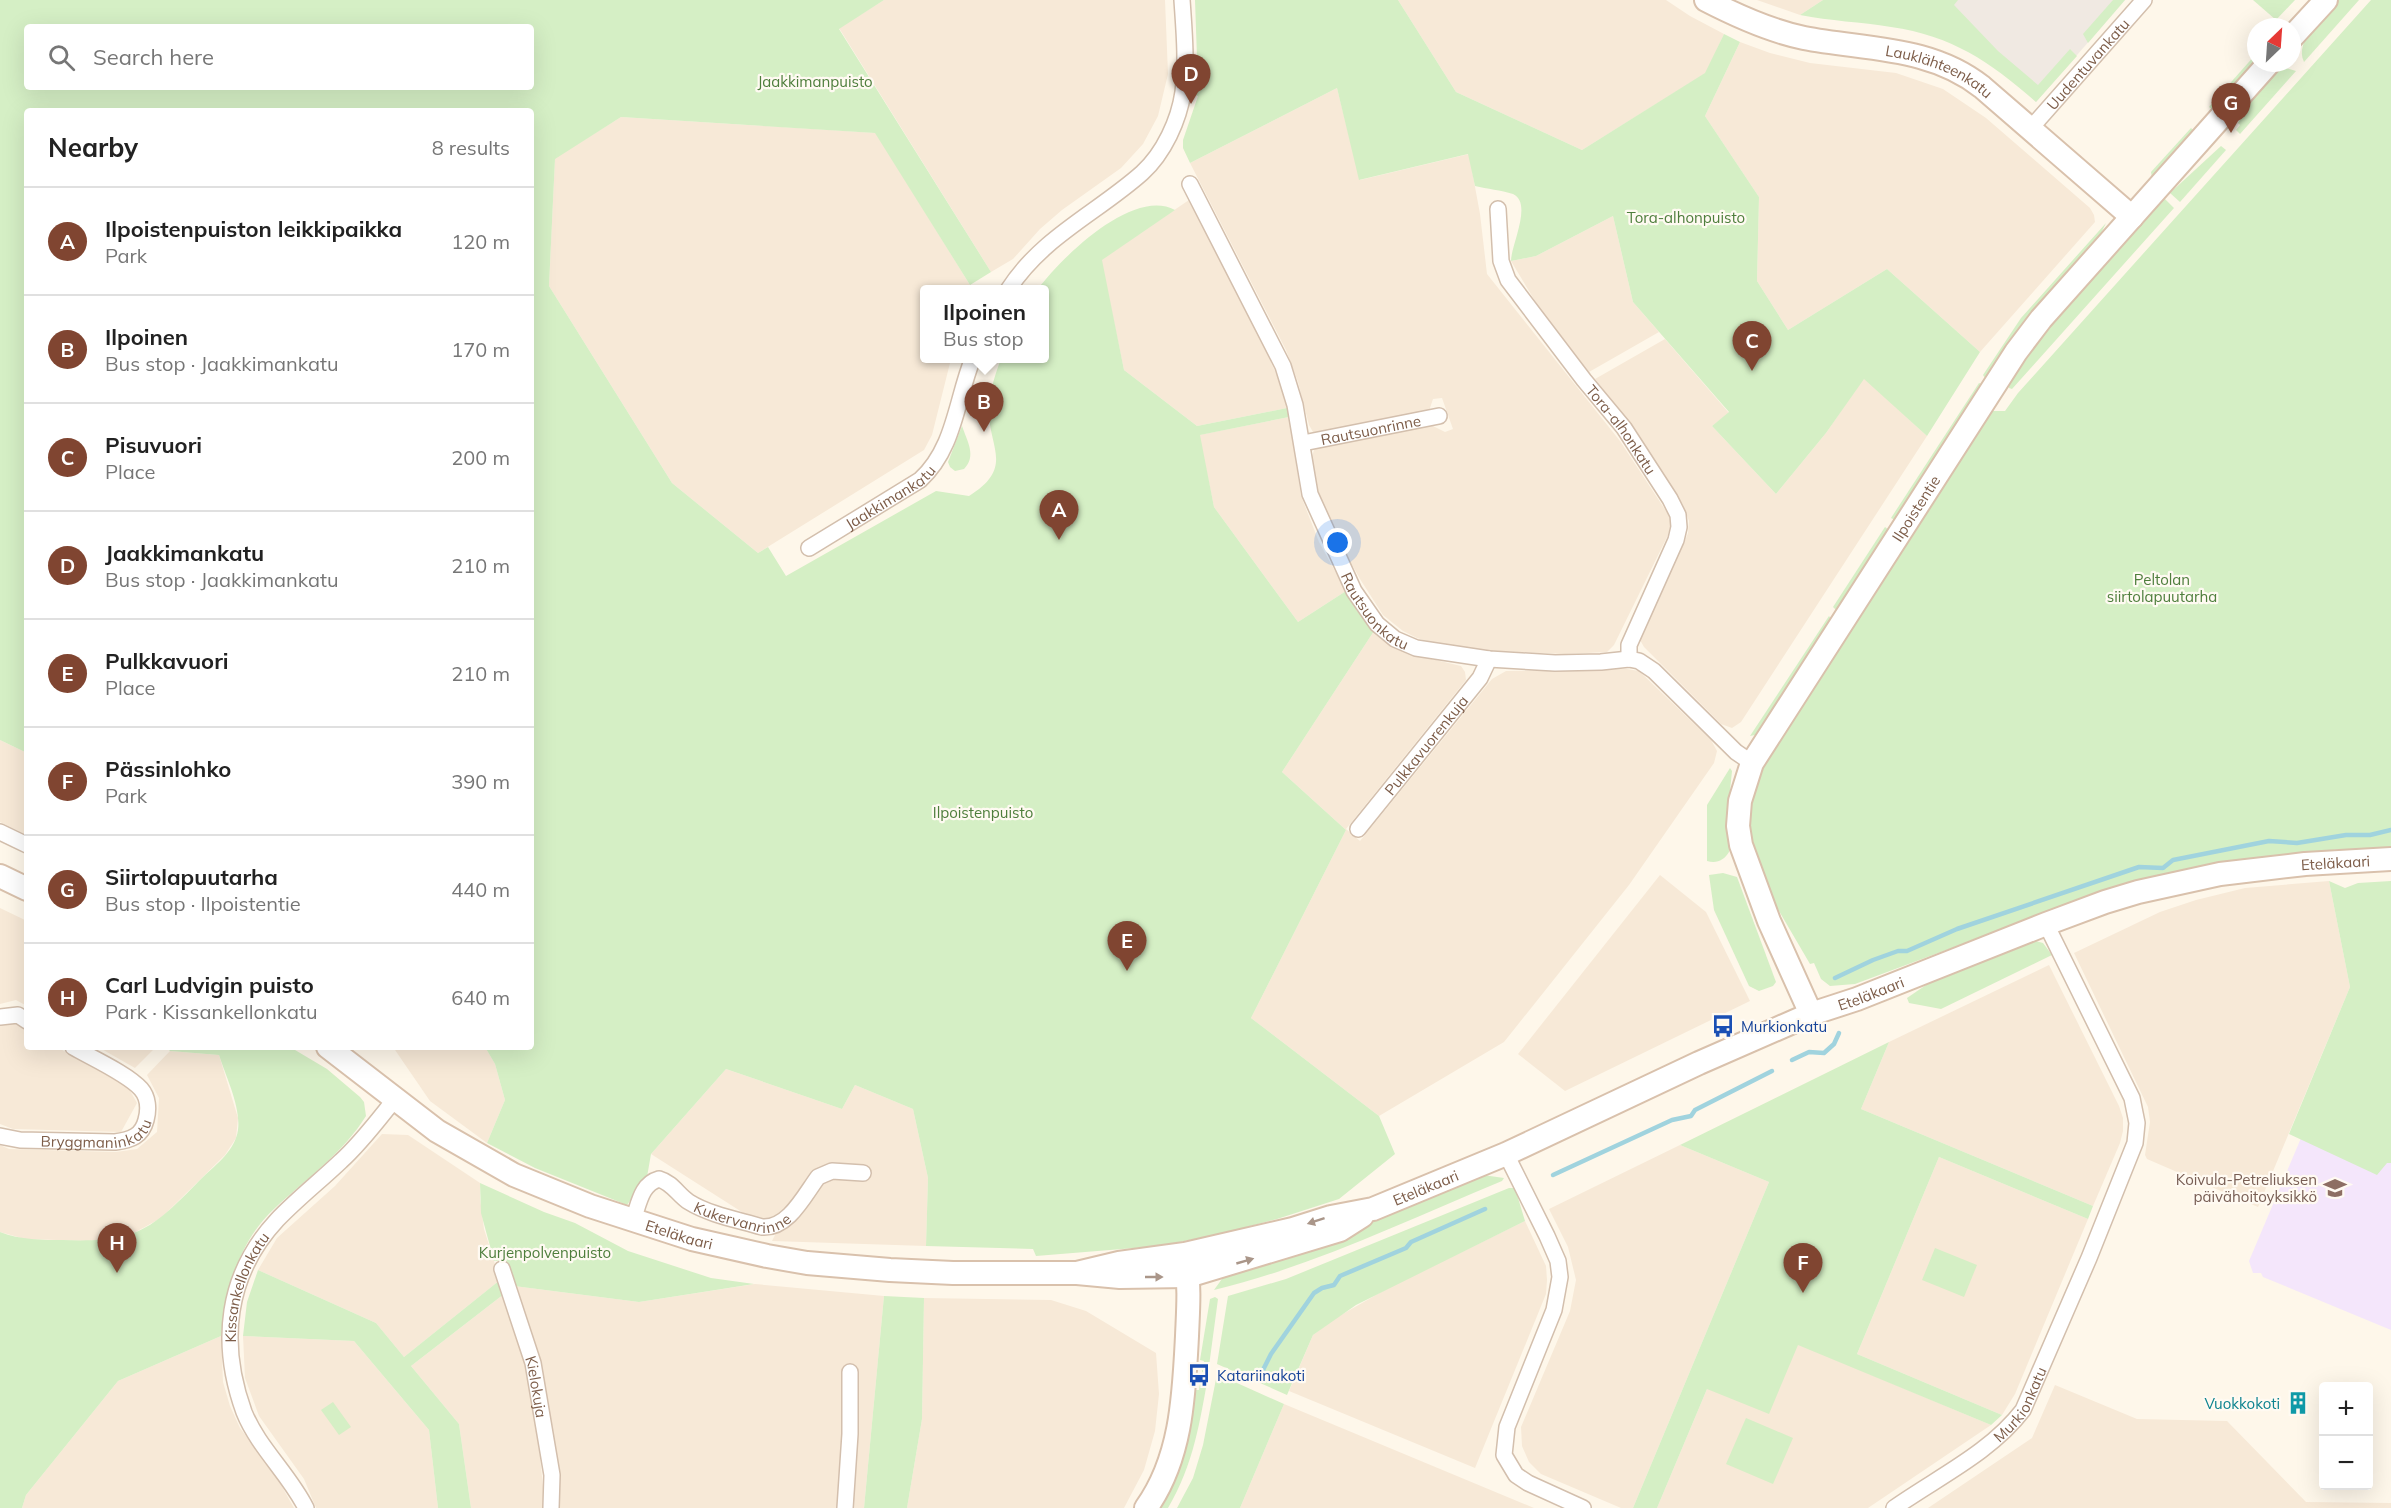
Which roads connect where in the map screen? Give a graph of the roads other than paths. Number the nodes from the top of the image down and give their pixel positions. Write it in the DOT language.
graph roads {
  1 [pos="1182,0"];
  2 [pos="1706,0"];
  3 [pos="2144,0"];
  4 [pos="2326,0"];
  5 [pos="2301,27"];
  6 [pos="2261,72"];
  7 [pos="2030,129"];
  8 [pos="1190,184"];
  9 [pos="1498,209"];
  10 [pos="2132,217"];
  11 [pos="1012,285"];
  12 [pos="972,363"];
  13 [pos="1439,416"];
  14 [pos="1303,443"];
  15 [pos="809,548"];
  16 [pos="1489,659"];
  17 [pos="1629,659"];
  18 [pos="1752,763"];
  19 [pos="1358,830"];
  20 [pos="0,832"];
  21 [pos="24,844"];
  22 [pos="2391,859"];
  23 [pos="0,876"];
  24 [pos="24,888"];
  25 [pos="2046,924"];
  26 [pos="1811,1014"];
  27 [pos="0,1017"];
  28 [pos="24,1019"];
  29 [pos="78,1050"];
  30 [pos="334,1050"];
  31 [pos="395,1099"];
  32 [pos="0,1136"];
  33 [pos="1506,1154"];
  34 [pos="863,1173"];
  35 [pos="1373,1209"];
  36 [pos="633,1220"];
  37 [pos="1185,1254"];
  38 [pos="502,1269"];
  39 [pos="1077,1273"];
  40 [pos="1188,1276"];
  41 [pos="850,1372"];
  42 [pos="306,1508"];
  43 [pos="551,1508"];
  44 [pos="845,1508"];
  45 [pos="1146,1508"];
  46 [pos="1583,1508"];
  47 [pos="1894,1508"];
  1 -- 11 [label="street"];
  2 -- 7 [label="main road, Lauklähteenkatu"];
  3 -- 7 [label="street, Uudentuvankatu"];
  4 -- 5 [label="main road"];
  6 -- 10 [label="main road, Ilpoistentie"];
  7 -- 10 [label="main road, Lauklähteenkatu"];
  8 -- 14 [label="street, Rautsuonkatu"];
  9 -- 17 [label="street, Tora-alhonkatu"];
  10 -- 18 [label="main road, Ilpoistentie"];
  12 -- 15 [label="street, Jaakkimankatu"];
  13 -- 14 [label="street, Rautsuonrinne"];
  14 -- 16 [label="street, Rautsuonkatu"];
  16 -- 17 [label="street, Rautsuonkatu"];
  16 -- 19 [label="street, Pulkkavuorenkuja"];
  17 -- 18 [label="street"];
  18 -- 26 [label="main road, Ilpoistentie"];
  20 -- 21 [label="street"];
  22 -- 25 [label="main road, Eteläkaari"];
  23 -- 24 [label="main road"];
  25 -- 26 [label="main road, Eteläkaari"];
  25 -- 47 [label="street, Murkionkatu"];
  26 -- 33 [label="main road, Eteläkaari"];
  27 -- 28 [label="street"];
  29 -- 32 [label="street, Bryggmaninkatu"];
  30 -- 31 [label="main road, Eteläkaari"];
  31 -- 36 [label="main road, Eteläkaari"];
  31 -- 42 [label="street, Kissankellonkatu"];
  33 -- 35 [label="main road, Eteläkaari"];
  33 -- 46 [label="street"];
  34 -- 36 [label="street, Kukervanrinne"];
  35 -- 37 [label="main road, Eteläkaari, one-way"];
  40 -- 35 [label="main road, Eteläkaari, one-way"];
  36 -- 39 [label="main road, Eteläkaari"];
  37 -- 39 [label="main road, Eteläkaari"];
  37 -- 40 [label="main road"];
  38 -- 43 [label="street, Kielokuja"];
  39 -- 40 [label="main road, Eteläkaari, one-way"];
  40 -- 45 [label="main road"];
  41 -- 44 [label="street"];
}
